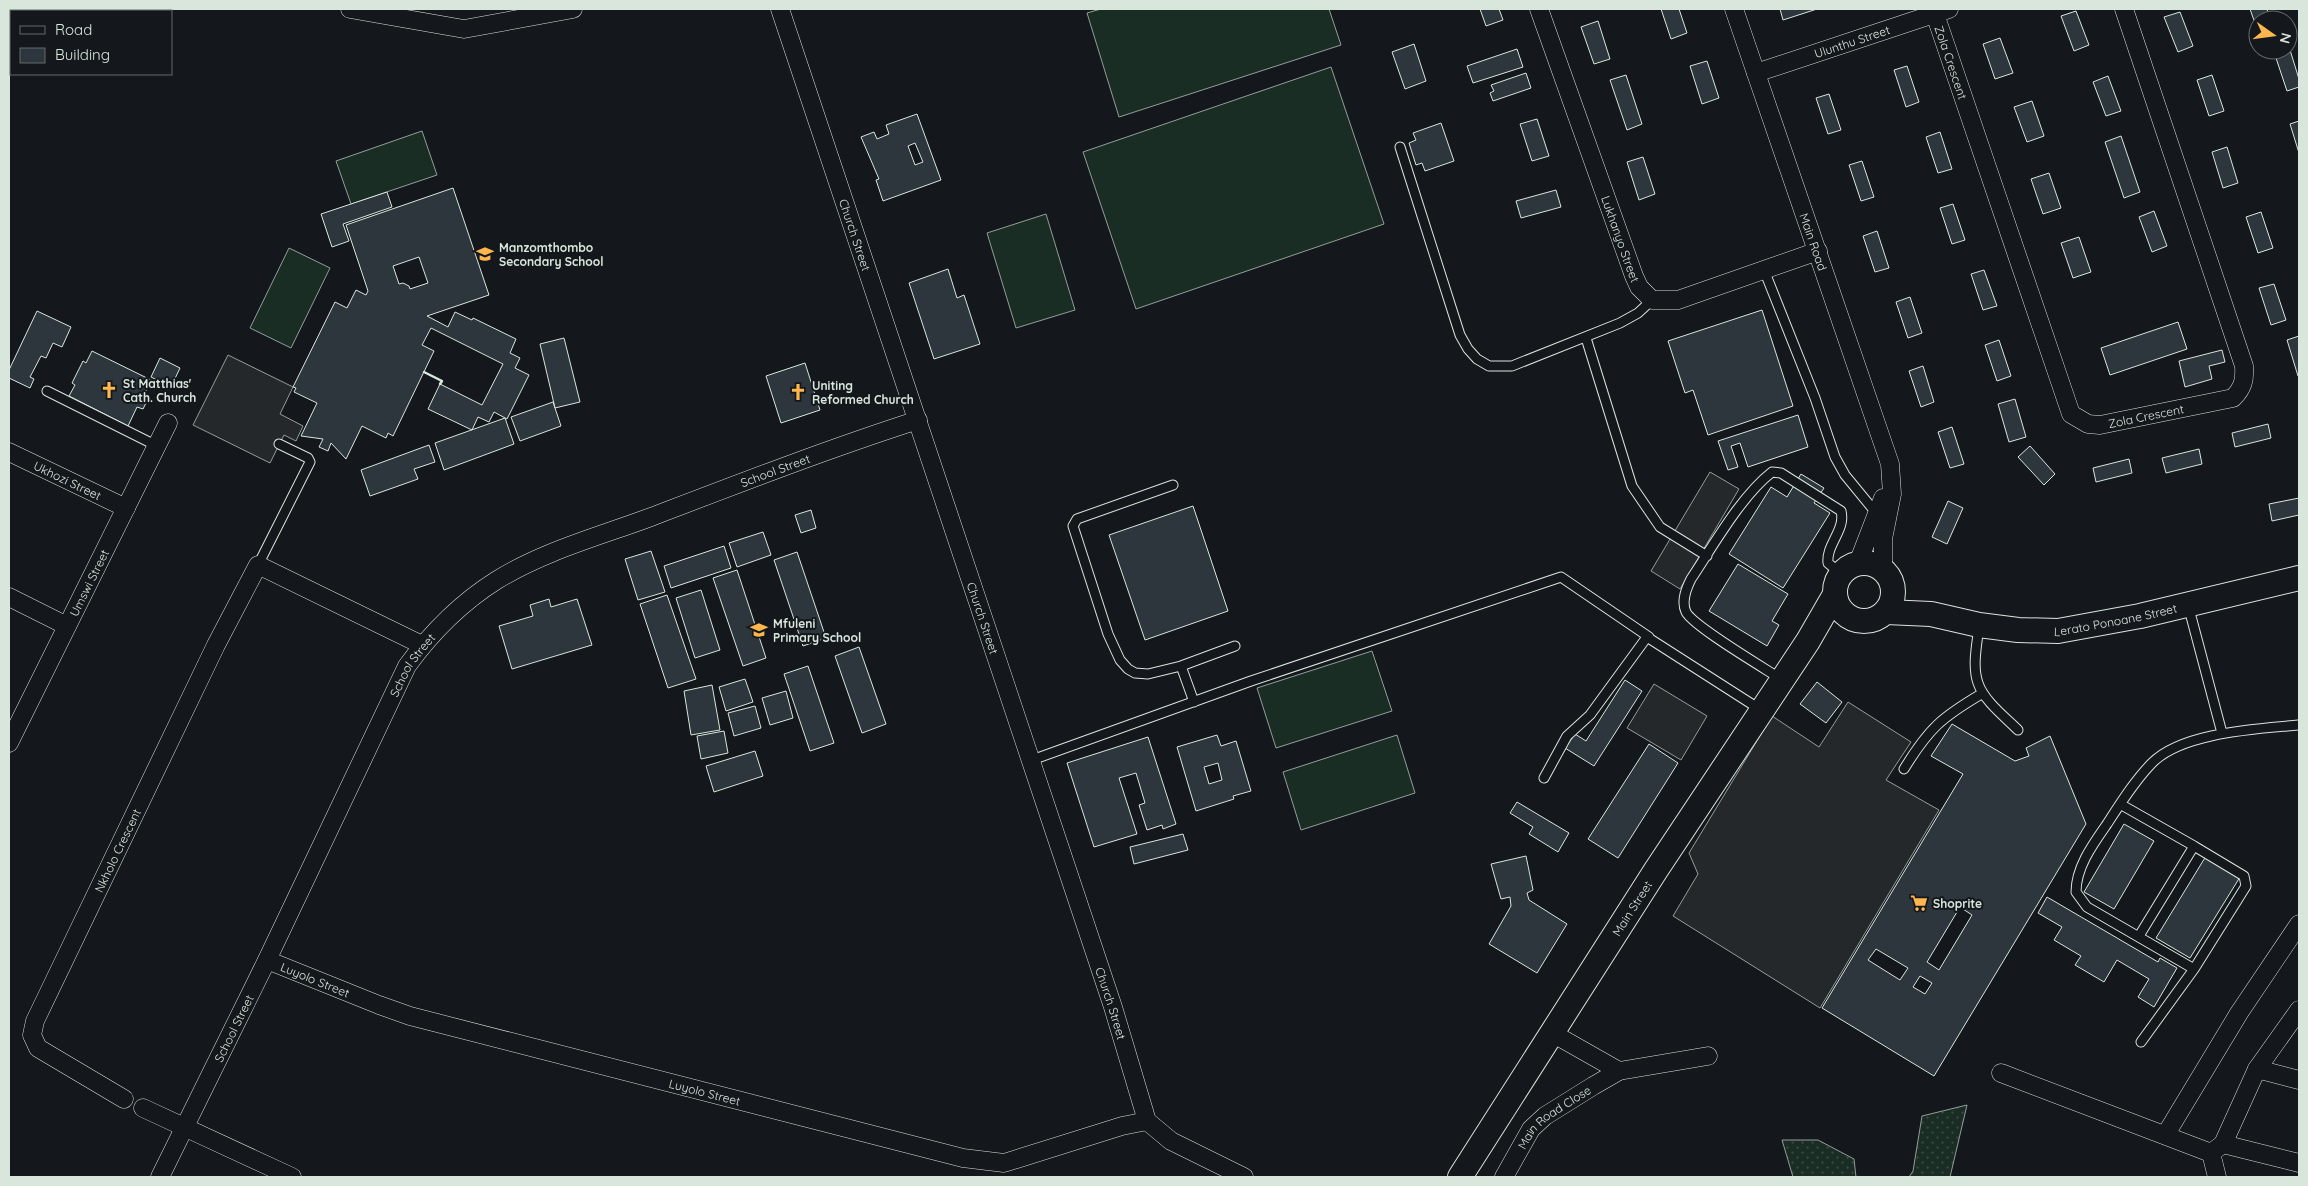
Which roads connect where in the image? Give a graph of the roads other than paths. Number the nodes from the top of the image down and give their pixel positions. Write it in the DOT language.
graph roads {
  1 [pos="350,9"];
  2 [pos="573,9"];
  3 [pos="780,9"];
  4 [pos="1539,9"];
  5 [pos="1734,9"];
  6 [pos="2124,9"];
  7 [pos="1942,11"];
  8 [pos="1756,73"];
  9 [pos="1400,147"];
  10 [pos="1818,251"];
  11 [pos="1764,270"];
  12 [pos="1652,300"];
  13 [pos="1586,338"];
  14 [pos="47,391"];
  15 [pos="918,420"];
  16 [pos="168,422"];
  17 [pos="280,444"];
  18 [pos="157,446"];
  19 [pos="9,452"];
  20 [pos="1892,476"];
  21 [pos="1173,484"];
  22 [pos="126,508"];
  23 [pos="1876,514"];
  24 [pos="1707,556"];
  25 [pos="258,565"];
  26 [pos="1887,576"];
  27 [pos="1844,578"];
  28 [pos="2299,578"];
  29 [pos="9,597"];
  30 [pos="2188,604"];
  31 [pos="1886,612"];
  32 [pos="1931,614"];
  33 [pos="1850,618"];
  34 [pos="1979,625"];
  35 [pos="67,626"];
  36 [pos="1649,637"];
  37 [pos="1808,641"];
  38 [pos="422,645"];
  39 [pos="1235,646"];
  40 [pos="1181,666"];
  41 [pos="1782,679"];
  42 [pos="1983,693"];
  43 [pos="1194,702"];
  44 [pos="1761,710"];
  45 [pos="2298,725"];
  46 [pos="2018,730"];
  47 [pos="2222,733"];
  48 [pos="9,743"];
  49 [pos="1032,760"];
  50 [pos="1904,769"];
  51 [pos="1544,778"];
  52 [pos="2120,804"];
  53 [pos="2194,846"];
  54 [pos="2299,924"];
  55 [pos="2139,936"];
  56 [pos="267,960"];
  57 [pos="2194,969"];
  58 [pos="2296,1020"];
  59 [pos="1552,1032"];
  60 [pos="2141,1042"];
  61 [pos="1708,1056"];
  62 [pos="2257,1069"];
  63 [pos="1618,1071"];
  64 [pos="2002,1072"];
  65 [pos="2299,1080"];
  66 [pos="124,1099"];
  67 [pos="143,1108"];
  68 [pos="1147,1121"];
  69 [pos="184,1128"];
  70 [pos="2166,1134"];
  71 [pos="2217,1148"];
  72 [pos="2299,1163"];
  73 [pos="1006,1170"];
  74 [pos="160,1177"];
  75 [pos="292,1177"];
  76 [pos="1244,1177"];
  77 [pos="1460,1177"];
  78 [pos="1504,1177"];
  79 [pos="2217,1177"];
  1 -- 2 [label="street"];
  3 -- 15 [label="street, Church Street"];
  4 -- 12 [label="street, Lukhanyo Street"];
  5 -- 8 [label="street, Main Road"];
  6 -- 7 [label="street, Zola Crescent"];
  7 -- 8 [label="street, Ulunthu Street"];
  8 -- 10 [label="street, Main Road"];
  9 -- 13 [label="lane"];
  10 -- 11 [label="street"];
  10 -- 20 [label="street, Main Road"];
  11 -- 12 [label="street"];
  11 -- 23 [label="lane"];
  12 -- 13 [label="lane"];
  13 -- 24 [label="lane"];
  14 -- 18 [label="lane"];
  15 -- 38 [label="street, School Street"];
  15 -- 49 [label="street, Church Street"];
  16 -- 18 [label="street, Umswi Street"];
  17 -- 25 [label="lane, Nkholo Crescent"];
  18 -- 22 [label="street, Umswi Street"];
  19 -- 22 [label="street, Ukhozi Street"];
  20 -- 23 [label="street"];
  20 -- 26 [label="street, Main Road"];
  21 -- 40 [label="lane"];
  22 -- 35 [label="street, Umswi Street"];
  23 -- 27 [label="street"];
  24 -- 27 [label="lane"];
  24 -- 41 [label="lane"];
  25 -- 38 [label="street"];
  25 -- 66 [label="street, Nkholo Crescent"];
  26 -- 27 [label="street"];
  26 -- 31 [label="street"];
  26 -- 32 [label="street, Lerato Ponoane Street"];
  27 -- 33 [label="street"];
  27 -- 37 [label="street, Main Street"];
  28 -- 30 [label="street, Lerato Ponoane Street"];
  29 -- 35 [label="street"];
  30 -- 34 [label="street, Lerato Ponoane Street"];
  30 -- 47 [label="lane"];
  31 -- 32 [label="street, Lerato Ponoane Street"];
  31 -- 33 [label="street"];
  32 -- 34 [label="street, Lerato Ponoane Street"];
  33 -- 37 [label="street, Main Street"];
  34 -- 42 [label="lane"];
  35 -- 48 [label="street, Umswi Street"];
  36 -- 43 [label="lane"];
  36 -- 44 [label="lane"];
  36 -- 51 [label="lane"];
  37 -- 41 [label="street, Main Street"];
  38 -- 56 [label="street, School Street"];
  39 -- 40 [label="lane"];
  40 -- 43 [label="lane"];
  41 -- 44 [label="street, Main Street"];
  42 -- 46 [label="lane"];
  42 -- 50 [label="lane"];
  43 -- 49 [label="lane"];
  44 -- 59 [label="street, Main Street"];
  45 -- 47 [label="lane"];
  47 -- 52 [label="lane"];
  49 -- 68 [label="street, Church Street"];
  52 -- 53 [label="lane"];
  52 -- 55 [label="lane"];
  53 -- 55 [label="lane"];
  53 -- 57 [label="lane"];
  54 -- 70 [label="street"];
  55 -- 57 [label="lane"];
  56 -- 69 [label="street, School Street"];
  56 -- 73 [label="street, Luyolo Street"];
  57 -- 60 [label="lane"];
  58 -- 62 [label="street"];
  59 -- 63 [label="street"];
  59 -- 77 [label="street, Main Street"];
  61 -- 63 [label="street, Main Road Close"];
  62 -- 65 [label="street"];
  62 -- 71 [label="street"];
  63 -- 78 [label="street, Main Road Close"];
  64 -- 70 [label="street"];
  67 -- 69 [label="street"];
  68 -- 73 [label="street, Luyolo Street"];
  68 -- 76 [label="street"];
  69 -- 74 [label="street, School Street"];
  69 -- 75 [label="street"];
  70 -- 71 [label="street"];
  71 -- 72 [label="street"];
  71 -- 79 [label="street"];
}
